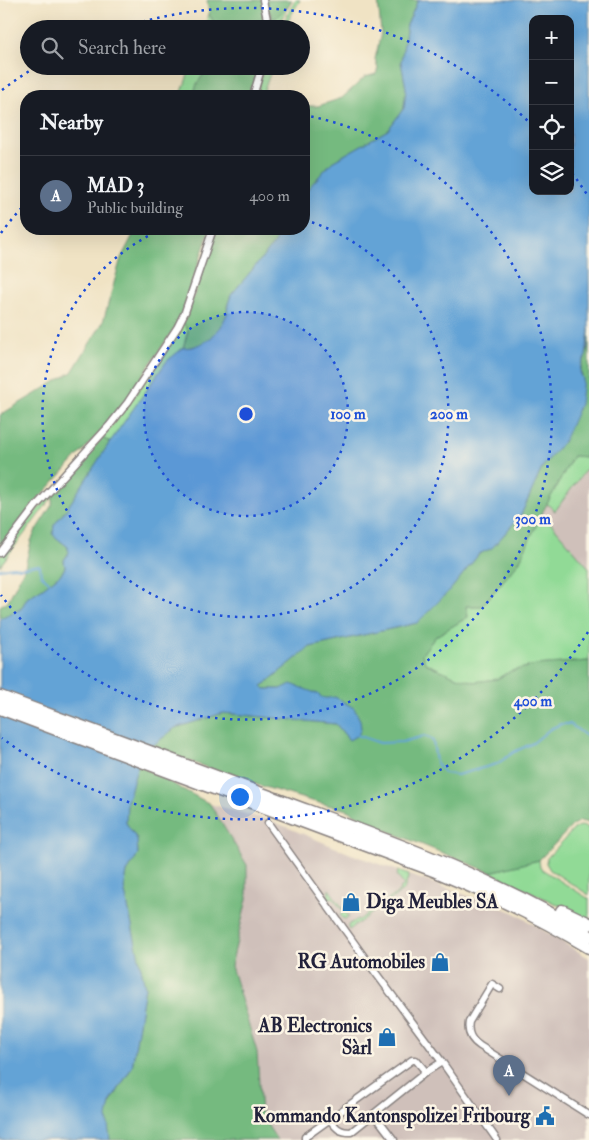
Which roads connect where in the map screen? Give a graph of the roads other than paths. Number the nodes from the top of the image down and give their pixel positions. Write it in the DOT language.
graph roads {
  1 [pos="263,0"];
  2 [pos="267,20"];
  3 [pos="259,75"];
  4 [pos="255,90"];
  5 [pos="211,235"];
  6 [pos="0,553"];
  7 [pos="0,697"];
  8 [pos="0,708"];
  9 [pos="173,767"];
  10 [pos="268,824"];
  11 [pos="469,874"];
  12 [pos="589,924"];
  13 [pos="589,936"];
  14 [pos="589,947"];
  15 [pos="500,989"];
  16 [pos="442,1062"];
  17 [pos="426,1072"];
  18 [pos="374,1114"];
  19 [pos="589,1115"];
  20 [pos="330,1120"];
  21 [pos="305,1140"];
  22 [pos="394,1140"];
  23 [pos="497,1140"];
  1 -- 2 [label="street"];
  3 -- 4 [label="street"];
  5 -- 6 [label="street"];
  7 -- 9 [label="highway"];
  8 -- 9 [label="highway"];
  9 -- 11 [label="highway"];
  9 -- 14 [label="highway"];
  10 -- 16 [label="street"];
  11 -- 12 [label="highway"];
  11 -- 13 [label="highway"];
  15 -- 19 [label="street"];
  16 -- 17 [label="street"];
  16 -- 23 [label="street"];
  17 -- 18 [label="street"];
  17 -- 20 [label="street"];
  18 -- 20 [label="street"];
  18 -- 22 [label="street"];
  20 -- 21 [label="street"];
}
